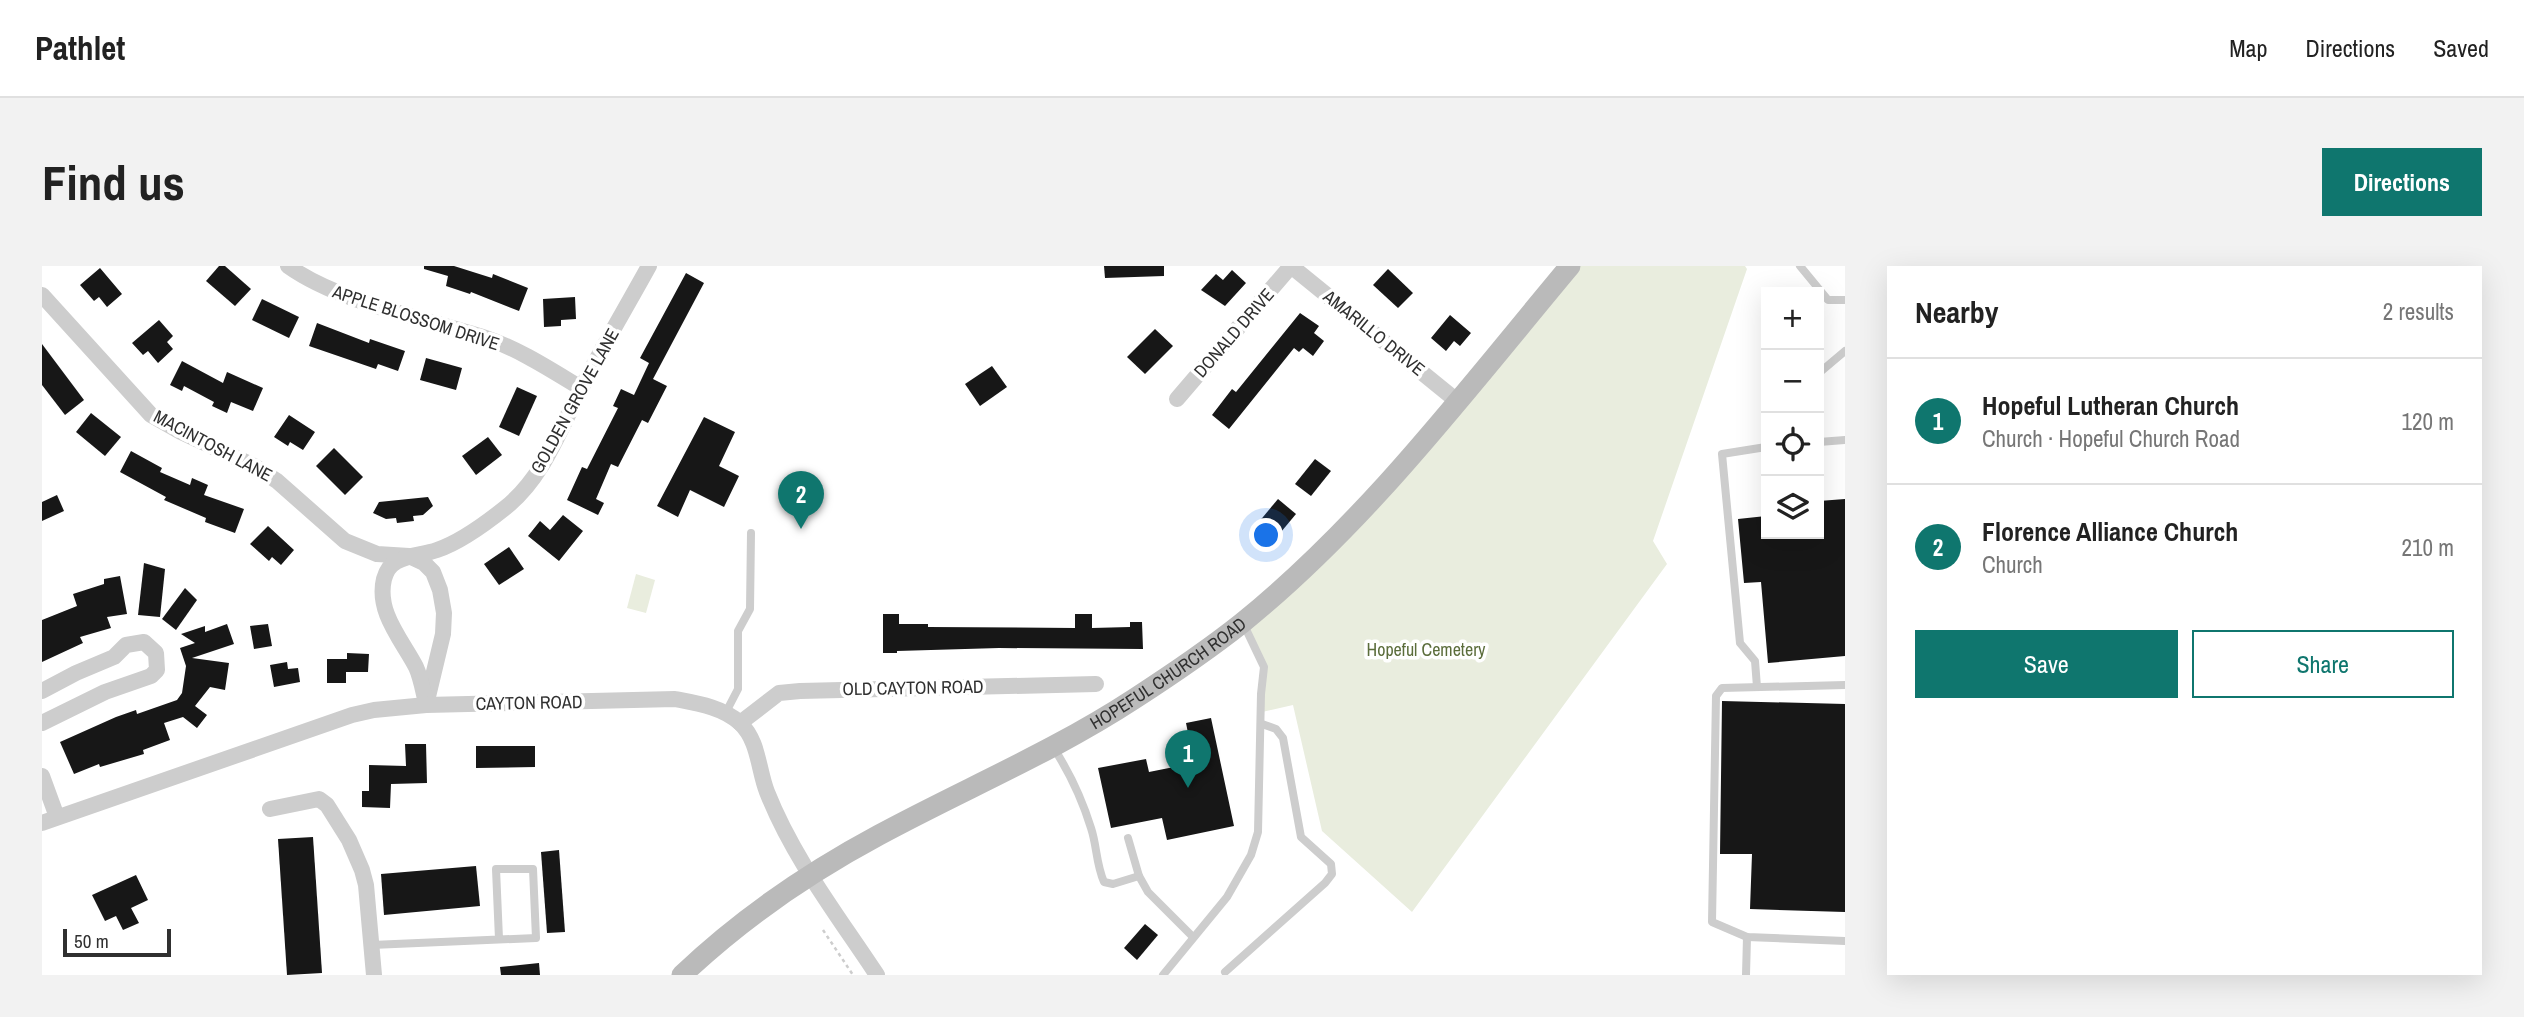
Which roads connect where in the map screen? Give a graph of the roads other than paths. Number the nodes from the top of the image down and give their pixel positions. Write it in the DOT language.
graph roads {
  1 [pos="288,266"];
  2 [pos="649,266"];
  3 [pos="1291,266"];
  4 [pos="1570,266"];
  5 [pos="1800,266"];
  6 [pos="42,295"];
  7 [pos="1845,300"];
  8 [pos="1845,351"];
  9 [pos="1824,369"];
  10 [pos="581,388"];
  11 [pos="1177,399"];
  12 [pos="1457,401"];
  13 [pos="1845,440"];
  14 [pos="1824,442"];
  15 [pos="1761,448"];
  16 [pos="751,533"];
  17 [pos="409,556"];
  18 [pos="1242,623"];
  19 [pos="1096,684"];
  20 [pos="1845,685"];
  21 [pos="1757,687"];
  22 [pos="42,691"];
  23 [pos="426,705"];
  24 [pos="725,714"];
  25 [pos="42,723"];
  26 [pos="740,723"];
  27 [pos="1262,724"];
  28 [pos="1053,747"];
  29 [pos="42,776"];
  30 [pos="270,809"];
  31 [pos="50,820"];
  32 [pos="1128,838"];
  33 [pos="811,875"];
  34 [pos="1139,876"];
  35 [pos="1193,937"];
  36 [pos="1747,937"];
  37 [pos="499,939"];
  38 [pos="1845,941"];
  39 [pos="372,946"];
  40 [pos="1225,972"];
  41 [pos="374,975"];
  42 [pos="682,975"];
  43 [pos="877,975"];
  44 [pos="1163,975"];
  45 [pos="1746,975"];
  1 -- 10 [label="street, APPLE BLOSSOM DRIVE"];
  2 -- 10 [label="street, GOLDEN GROVE LANE"];
  3 -- 11 [label="street, DONALD DRIVE"];
  3 -- 12 [label="street, AMARILLO DRIVE"];
  4 -- 12 [label="main road, HOPEFUL CHURCH ROAD"];
  5 -- 7 [label="lane"];
  6 -- 17 [label="street, MACINTOSH LANE"];
  8 -- 9 [label="lane"];
  10 -- 17 [label="street, GOLDEN GROVE LANE"];
  12 -- 18 [label="main road, HOPEFUL CHURCH ROAD"];
  13 -- 14 [label="lane"];
  15 -- 21 [label="lane"];
  16 -- 24 [label="lane"];
  17 -- 23 [label="street"];
  17 -- 23 [label="street"];
  18 -- 27 [label="lane"];
  18 -- 28 [label="main road, HOPEFUL CHURCH ROAD"];
  19 -- 26 [label="street, OLD CAYTON ROAD"];
  20 -- 21 [label="lane"];
  21 -- 36 [label="lane"];
  22 -- 25 [label="street"];
  23 -- 24 [label="street, CAYTON ROAD"];
  23 -- 31 [label="street, CAYTON ROAD"];
  24 -- 26 [label="street, CAYTON ROAD"];
  26 -- 33 [label="street"];
  27 -- 35 [label="lane"];
  27 -- 40 [label="lane"];
  28 -- 33 [label="main road, HOPEFUL CHURCH ROAD"];
  28 -- 34 [label="lane"];
  29 -- 31 [label="street"];
  30 -- 39 [label="street"];
  32 -- 34 [label="lane"];
  33 -- 42 [label="main road, HOPEFUL CHURCH ROAD"];
  33 -- 43 [label="street"];
  34 -- 35 [label="lane"];
  35 -- 44 [label="lane"];
  36 -- 38 [label="lane"];
  36 -- 45 [label="lane"];
  37 -- 37 [label="lane"];
  37 -- 39 [label="lane"];
  39 -- 41 [label="street"];
}
